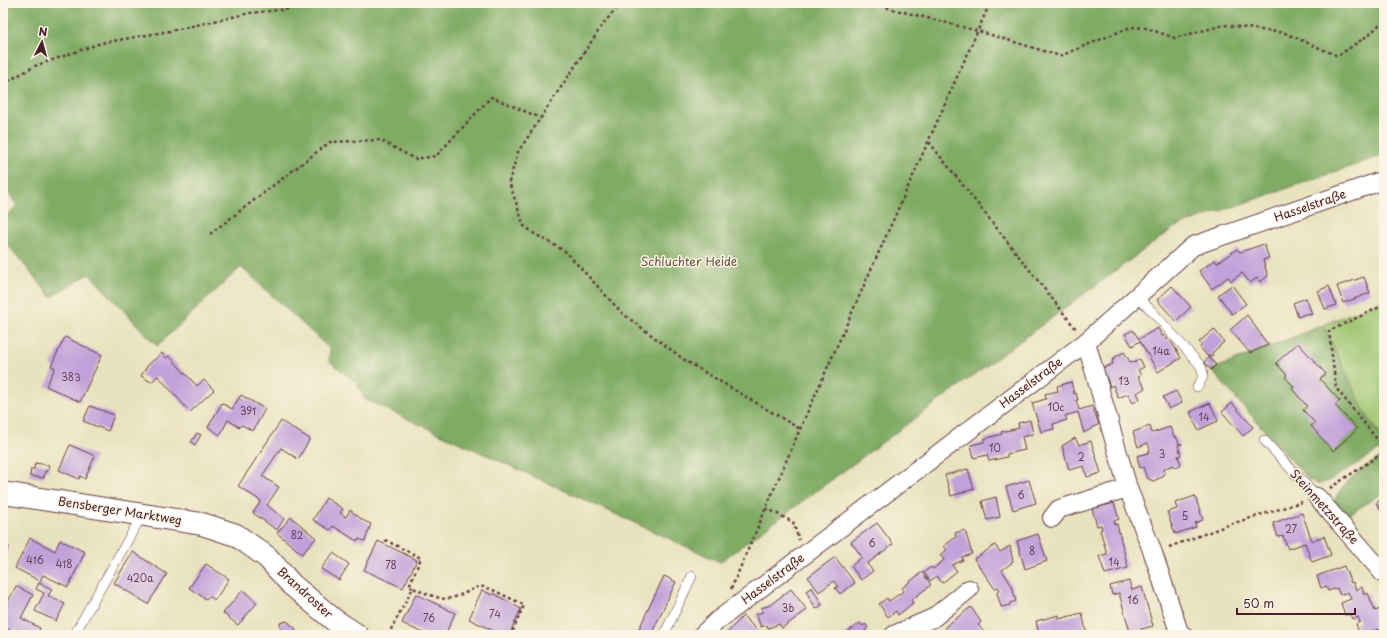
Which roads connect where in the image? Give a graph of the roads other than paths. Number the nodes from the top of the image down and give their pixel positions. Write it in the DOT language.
graph roads {
  1 [pos="1384,180"];
  2 [pos="1137,296"];
  3 [pos="1086,342"];
  4 [pos="1197,387"];
  5 [pos="1264,440"];
  6 [pos="1128,488"];
  7 [pos="3,493"];
  8 [pos="1316,497"];
  9 [pos="142,514"];
  10 [pos="1052,518"];
  11 [pos="236,536"];
  12 [pos="1384,574"];
  13 [pos="692,576"];
  14 [pos="969,589"];
  15 [pos="74,635"];
  16 [pos="357,635"];
  17 [pos="664,635"];
  18 [pos="702,635"];
  19 [pos="894,635"];
  20 [pos="1181,635"];
  1 -- 2 [label="street, Hasselstraße"];
  2 -- 3 [label="street, Hasselstraße"];
  2 -- 4 [label="lane"];
  3 -- 6 [label="street"];
  3 -- 18 [label="street, Hasselstraße"];
  5 -- 8 [label="lane, Steinmetzstraße"];
  6 -- 10 [label="street"];
  6 -- 20 [label="street"];
  7 -- 9 [label="street, Bensberger Marktweg"];
  8 -- 12 [label="street, Steinmetzstraße"];
  9 -- 11 [label="street, Bensberger Marktweg"];
  9 -- 15 [label="lane"];
  11 -- 16 [label="street, Brandroster"];
  13 -- 17 [label="lane"];
  14 -- 19 [label="street"];
}
